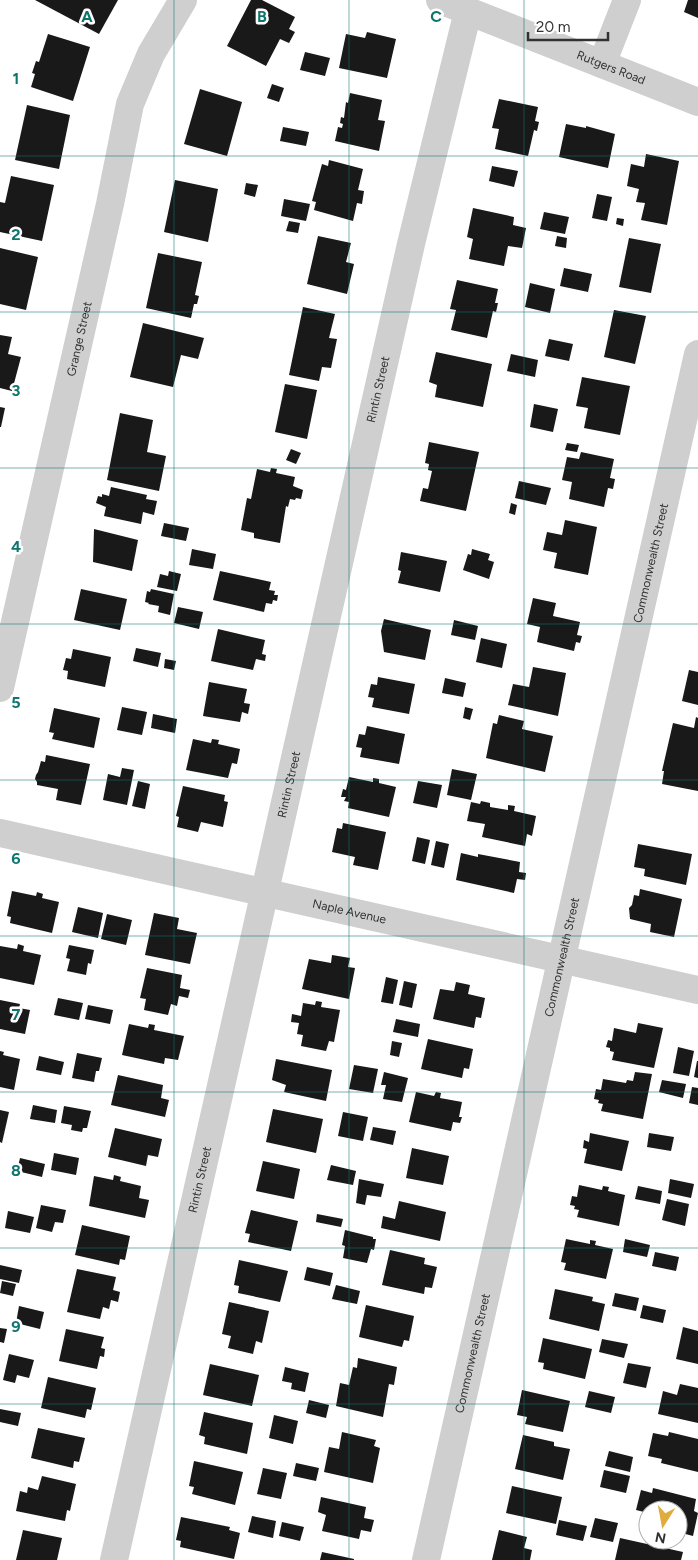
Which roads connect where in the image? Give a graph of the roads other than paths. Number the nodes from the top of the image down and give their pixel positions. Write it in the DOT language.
graph roads {
  1 [pos="183,0"];
  2 [pos="440,0"];
  3 [pos="627,0"];
  4 [pos="468,11"];
  5 [pos="602,64"];
  6 [pos="698,102"];
  7 [pos="698,354"];
  8 [pos="0,688"];
  9 [pos="0,833"];
  10 [pos="264,893"];
  11 [pos="562,960"];
  12 [pos="698,990"];
  13 [pos="114,1560"];
  14 [pos="426,1560"];
  1 -- 8 [label="street, Grange Street"];
  2 -- 4 [label="street, Rutgers Road"];
  3 -- 5 [label="street"];
  4 -- 5 [label="street, Rutgers Road"];
  4 -- 10 [label="street, Rintin Street"];
  5 -- 6 [label="street, Rutgers Road"];
  7 -- 11 [label="street, Commonwealth Street"];
  9 -- 10 [label="street, Naple Avenue"];
  10 -- 11 [label="street, Naple Avenue"];
  10 -- 13 [label="street, Rintin Street"];
  11 -- 12 [label="street, Naple Avenue"];
  11 -- 14 [label="street, Commonwealth Street"];
}
